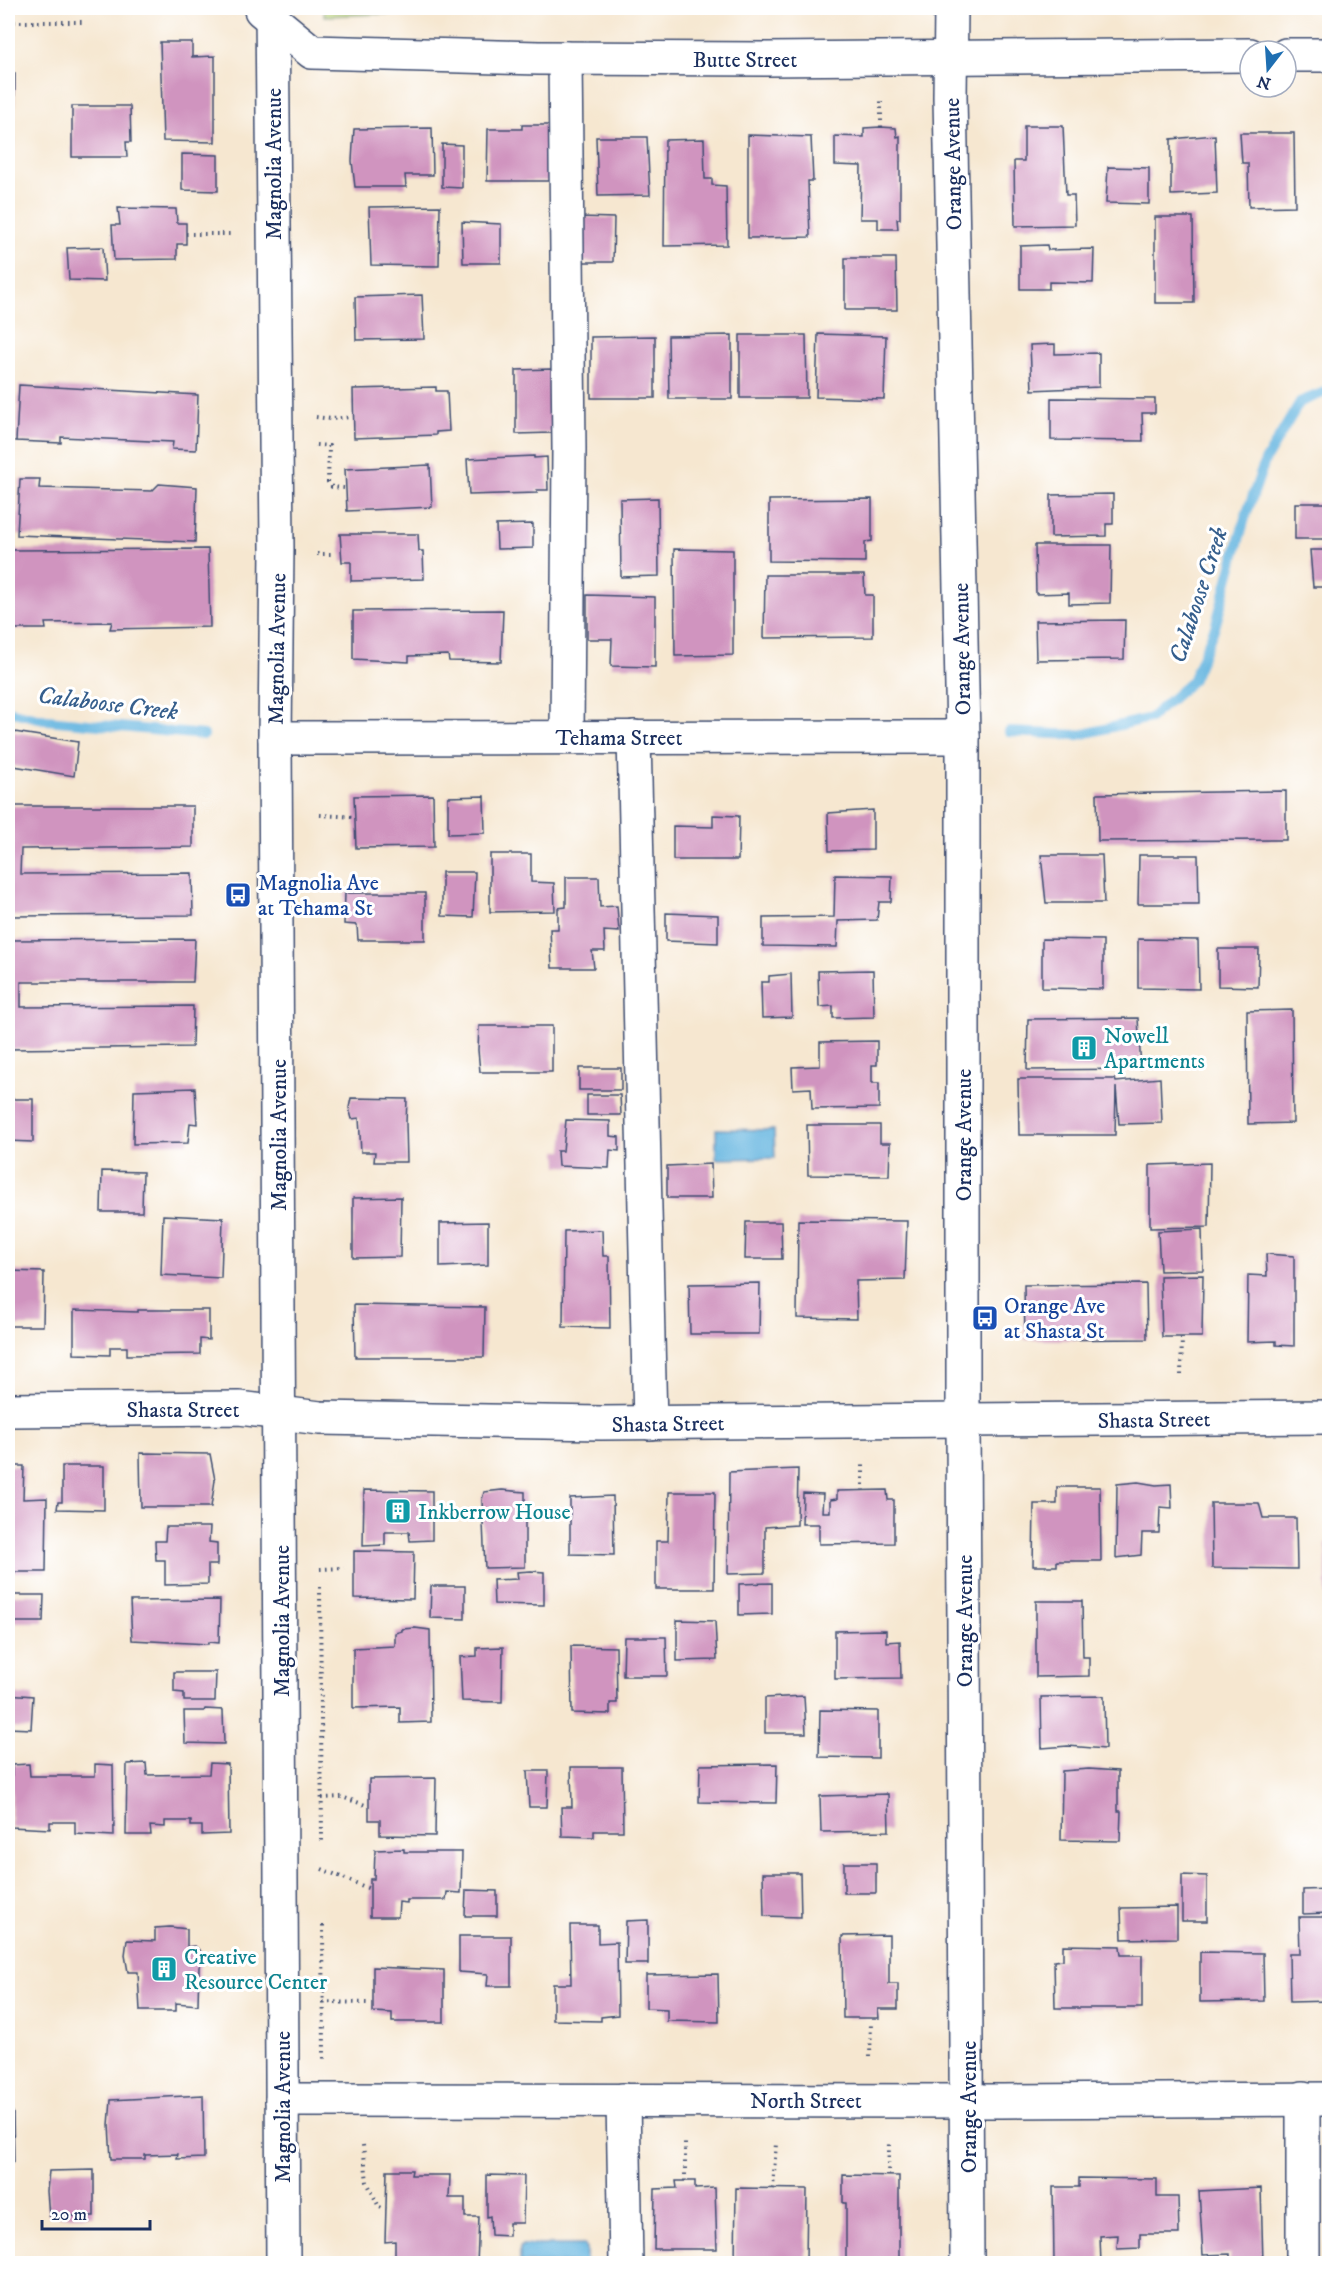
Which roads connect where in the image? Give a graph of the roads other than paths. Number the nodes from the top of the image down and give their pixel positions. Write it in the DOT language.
graph roads {
  1 [pos="951,8"];
  2 [pos="267,11"];
  3 [pos="1238,55"];
  4 [pos="1298,55"];
  5 [pos="1329,55"];
  6 [pos="566,58"];
  7 [pos="951,58"];
  8 [pos="567,737"];
  9 [pos="634,737"];
  10 [pos="963,737"];
  11 [pos="275,738"];
  12 [pos="8,1410"];
  13 [pos="279,1412"];
  14 [pos="1329,1418"];
  15 [pos="963,1420"];
  16 [pos="650,1423"];
  17 [pos="1316,2098"];
  18 [pos="282,2100"];
  19 [pos="623,2100"];
  20 [pos="968,2101"];
  21 [pos="283,2264"];
  22 [pos="626,2264"];
  23 [pos="967,2264"];
  24 [pos="1304,2264"];
  1 -- 7 [label="street, Orange Avenue"];
  2 -- 6 [label="street, Butte Street"];
  2 -- 11 [label="street, Magnolia Avenue"];
  3 -- 7 [label="street, Butte Street"];
  4 -- 5 [label="street"];
  6 -- 7 [label="street, Butte Street"];
  6 -- 8 [label="street"];
  7 -- 10 [label="street, Orange Avenue"];
  8 -- 9 [label="street, Tehama Street"];
  8 -- 11 [label="street, Tehama Street"];
  9 -- 10 [label="street, Tehama Street"];
  9 -- 16 [label="street"];
  10 -- 15 [label="street, Orange Avenue"];
  11 -- 13 [label="street, Magnolia Avenue"];
  12 -- 13 [label="street, Shasta Street"];
  13 -- 16 [label="street, Shasta Street"];
  13 -- 18 [label="street, Magnolia Avenue"];
  14 -- 15 [label="street, Shasta Street"];
  15 -- 16 [label="street, Shasta Street"];
  15 -- 20 [label="street, Orange Avenue"];
  17 -- 20 [label="street, North Street"];
  17 -- 24 [label="street"];
  18 -- 19 [label="street, North Street"];
  18 -- 21 [label="street, Magnolia Avenue"];
  19 -- 20 [label="street, North Street"];
  19 -- 22 [label="street"];
  20 -- 23 [label="street, Orange Avenue"];
}
